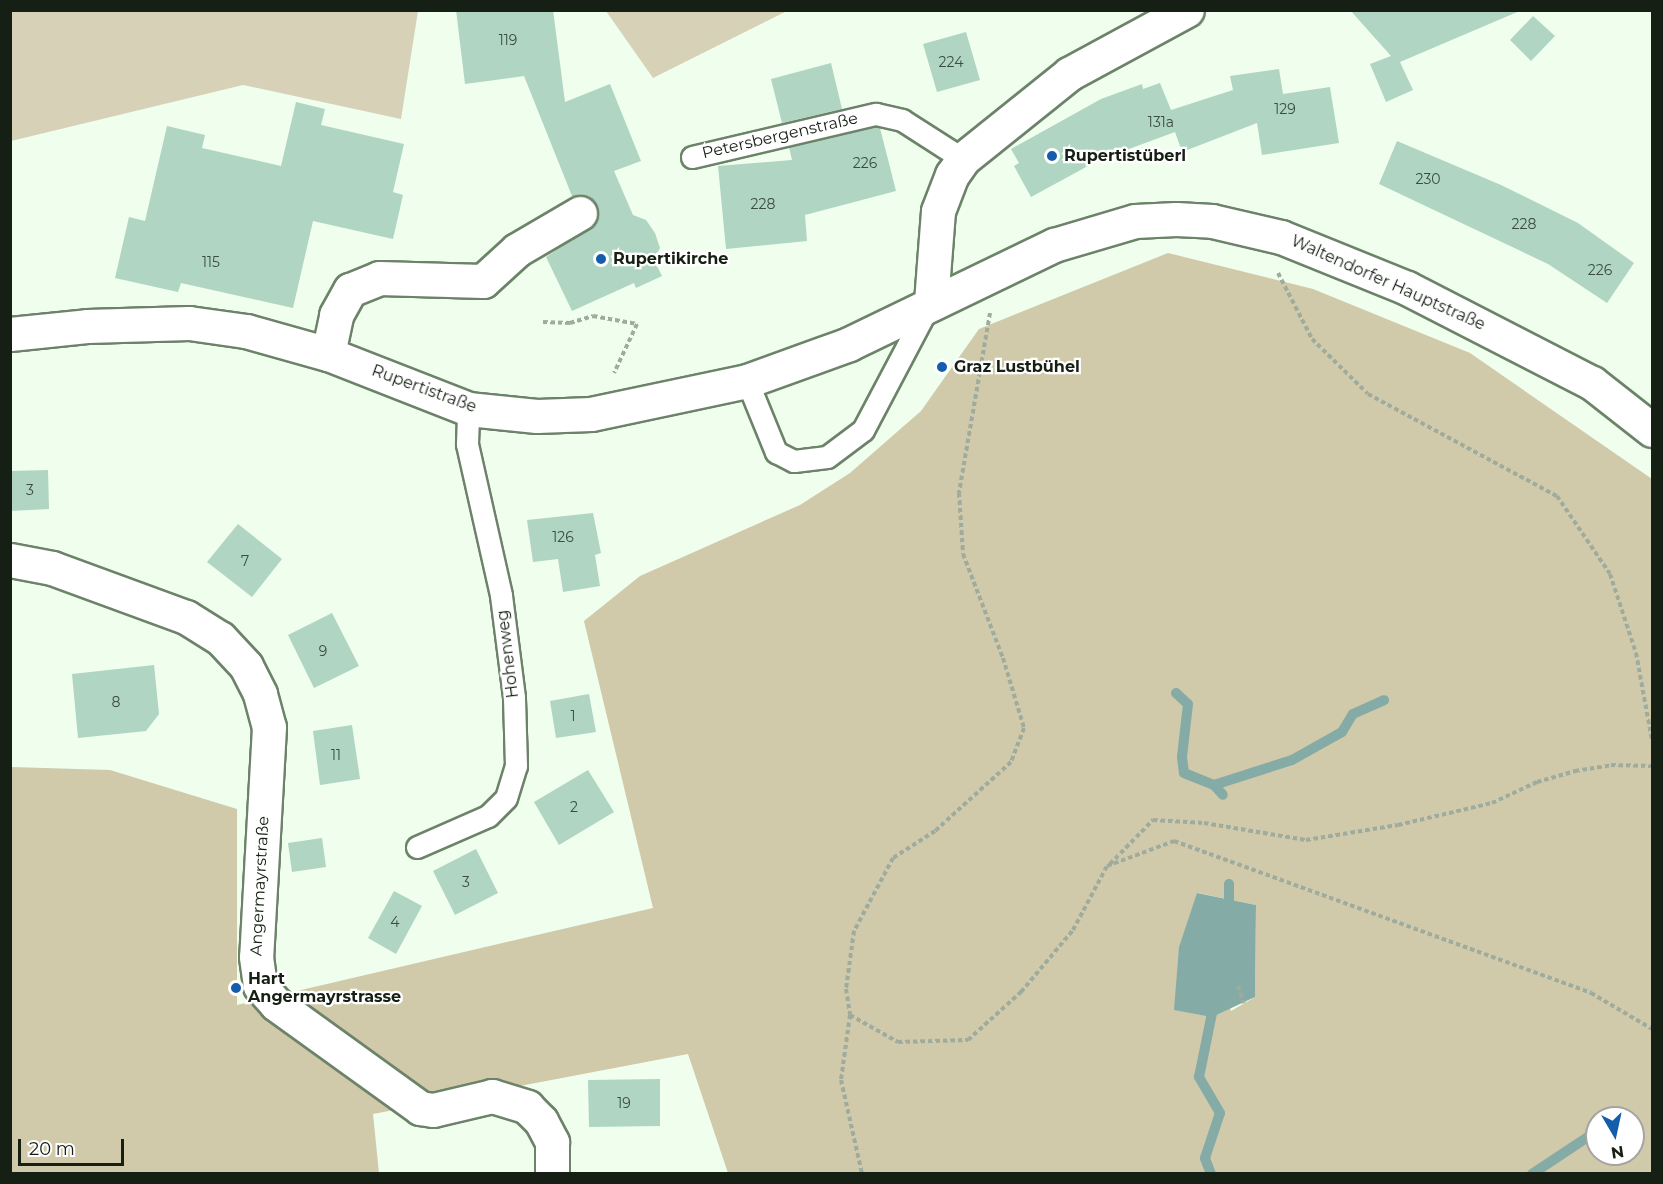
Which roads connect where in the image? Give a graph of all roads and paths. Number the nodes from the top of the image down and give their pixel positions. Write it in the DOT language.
graph roads {
  1 [pos="1187,10"];
  2 [pos="692,157"];
  3 [pos="963,159"];
  4 [pos="580,213"];
  5 [pos="1281,237"];
  6 [pos="996,271"];
  7 [pos="931,302"];
  8 [pos="543,322"];
  9 [pos="10,334"];
  10 [pos="328,354"];
  11 [pos="747,381"];
  12 [pos="609,383"];
  13 [pos="468,409"];
  14 [pos="1653,430"];
  15 [pos="10,560"];
  16 [pos="1653,740"];
  17 [pos="1653,766"];
  18 [pos="417,847"];
  19 [pos="1107,866"];
  20 [pos="1238,986"];
  21 [pos="1244,1003"];
  22 [pos="850,1015"];
  23 [pos="1653,1029"];
  24 [pos="552,1173"];
  25 [pos="862,1173"];
  1 -- 3 [label="main road"];
  2 -- 3 [label="lane, Petersbergenstraße"];
  3 -- 7 [label="main road"];
  4 -- 10 [label="main road"];
  5 -- 6 [label="main road, Waltendorfer Hauptstraße"];
  5 -- 14 [label="main road, Waltendorfer Hauptstraße"];
  5 -- 16 [label="path"];
  6 -- 7 [label="main road, Waltendorfer Hauptstraße"];
  6 -- 22 [label="path"];
  7 -- 11 [label="main road, Rupertistraße"];
  7 -- 11 [label="lane"];
  8 -- 12 [label="path"];
  9 -- 10 [label="main road, Rupertistraße"];
  10 -- 13 [label="main road, Rupertistraße"];
  11 -- 13 [label="main road, Rupertistraße"];
  13 -- 18 [label="lane, Hohenweg"];
  15 -- 24 [label="main road, Angermayrstraße"];
  17 -- 19 [label="path"];
  19 -- 22 [label="path"];
  19 -- 23 [label="path"];
  20 -- 21 [label="path"];
  22 -- 25 [label="path"];
}
